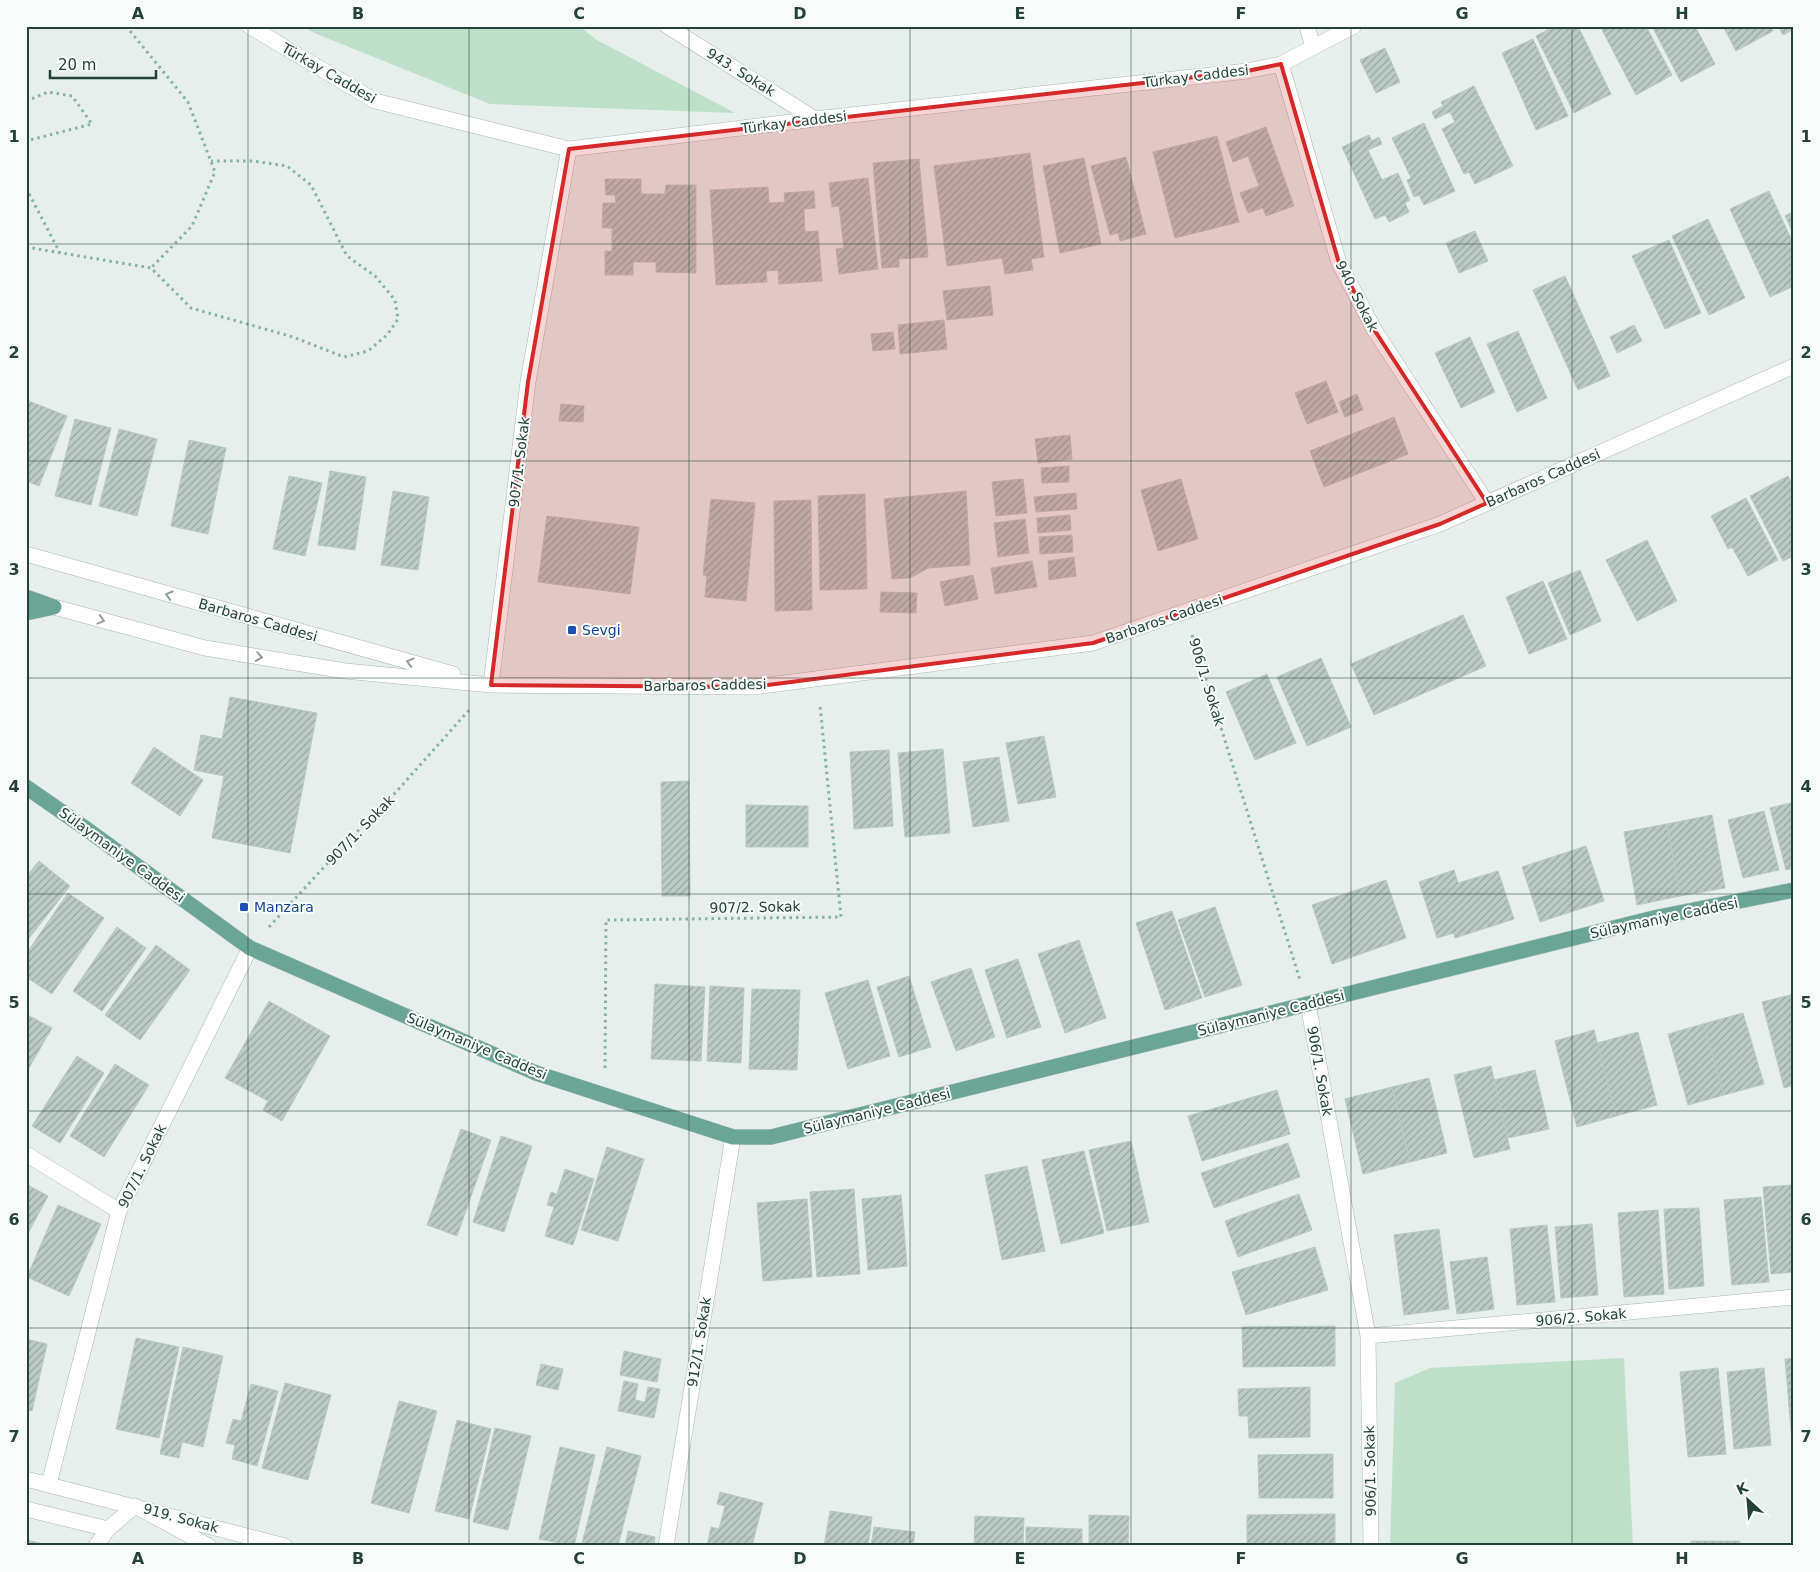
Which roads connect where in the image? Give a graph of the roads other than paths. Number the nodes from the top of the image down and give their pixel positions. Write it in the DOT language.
graph roads {
  1 [pos="249,26"];
  2 [pos="667,26"];
  3 [pos="1307,26"];
  4 [pos="1354,26"];
  5 [pos="1314,47"];
  6 [pos="1281,64"];
  7 [pos="815,119"];
  8 [pos="569,149"];
  9 [pos="1794,366"];
  10 [pos="1487,503"];
  11 [pos="26,554"];
  12 [pos="26,597"];
  13 [pos="54,607"];
  14 [pos="26,613"];
  15 [pos="491,685"];
  16 [pos="26,787"];
  17 [pos="1794,890"];
  18 [pos="250,948"];
  19 [pos="1308,1004"];
  20 [pos="732,1137"];
  21 [pos="26,1154"];
  22 [pos="119,1211"];
  23 [pos="1794,1297"];
  24 [pos="1368,1336"];
  25 [pos="26,1479"];
  26 [pos="49,1484"];
  27 [pos="135,1506"];
  28 [pos="26,1509"];
  29 [pos="108,1530"];
  30 [pos="96,1546"];
  31 [pos="209,1546"];
  32 [pos="285,1546"];
  33 [pos="666,1546"];
  34 [pos="1370,1546"];
  1 -- 8 [label="street, Türkay Caddesi"];
  2 -- 7 [label="street, 943. Sokak"];
  3 -- 5 [label="street"];
  4 -- 5 [label="street, Türkay Caddesi"];
  5 -- 6 [label="street, Türkay Caddesi"];
  6 -- 7 [label="street, Türkay Caddesi"];
  6 -- 10 [label="street, 940. Sokak"];
  7 -- 8 [label="street, Türkay Caddesi"];
  8 -- 15 [label="street, 907/1. Sokak"];
  9 -- 10 [label="street, Barbaros Caddesi"];
  10 -- 15 [label="street, Barbaros Caddesi"];
  15 -- 11 [label="street, Barbaros Caddesi, one-way"];
  12 -- 13 [label="main road, Barbaros Caddesi"];
  13 -- 14 [label="main road"];
  13 -- 15 [label="street, Barbaros Caddesi, one-way"];
  16 -- 18 [label="main road, Sülaymaniye Caddesi"];
  17 -- 19 [label="main road, Sülaymaniye Caddesi"];
  18 -- 20 [label="main road, Sülaymaniye Caddesi"];
  18 -- 22 [label="street, 907/1. Sokak"];
  19 -- 20 [label="main road, Sülaymaniye Caddesi"];
  19 -- 24 [label="street, 906/1. Sokak"];
  20 -- 33 [label="street, 912/1. Sokak"];
  21 -- 22 [label="street"];
  22 -- 26 [label="street, 907/1. Sokak"];
  23 -- 24 [label="street, 906/2. Sokak"];
  24 -- 34 [label="street, 906/1. Sokak"];
  25 -- 26 [label="street, 919. Sokak"];
  26 -- 27 [label="street, 919. Sokak"];
  27 -- 29 [label="street, 919. Sokak"];
  27 -- 31 [label="street, 919. Sokak"];
  27 -- 32 [label="street, 919. Sokak"];
  28 -- 29 [label="street"];
  29 -- 30 [label="street, 919. Sokak"];
}
